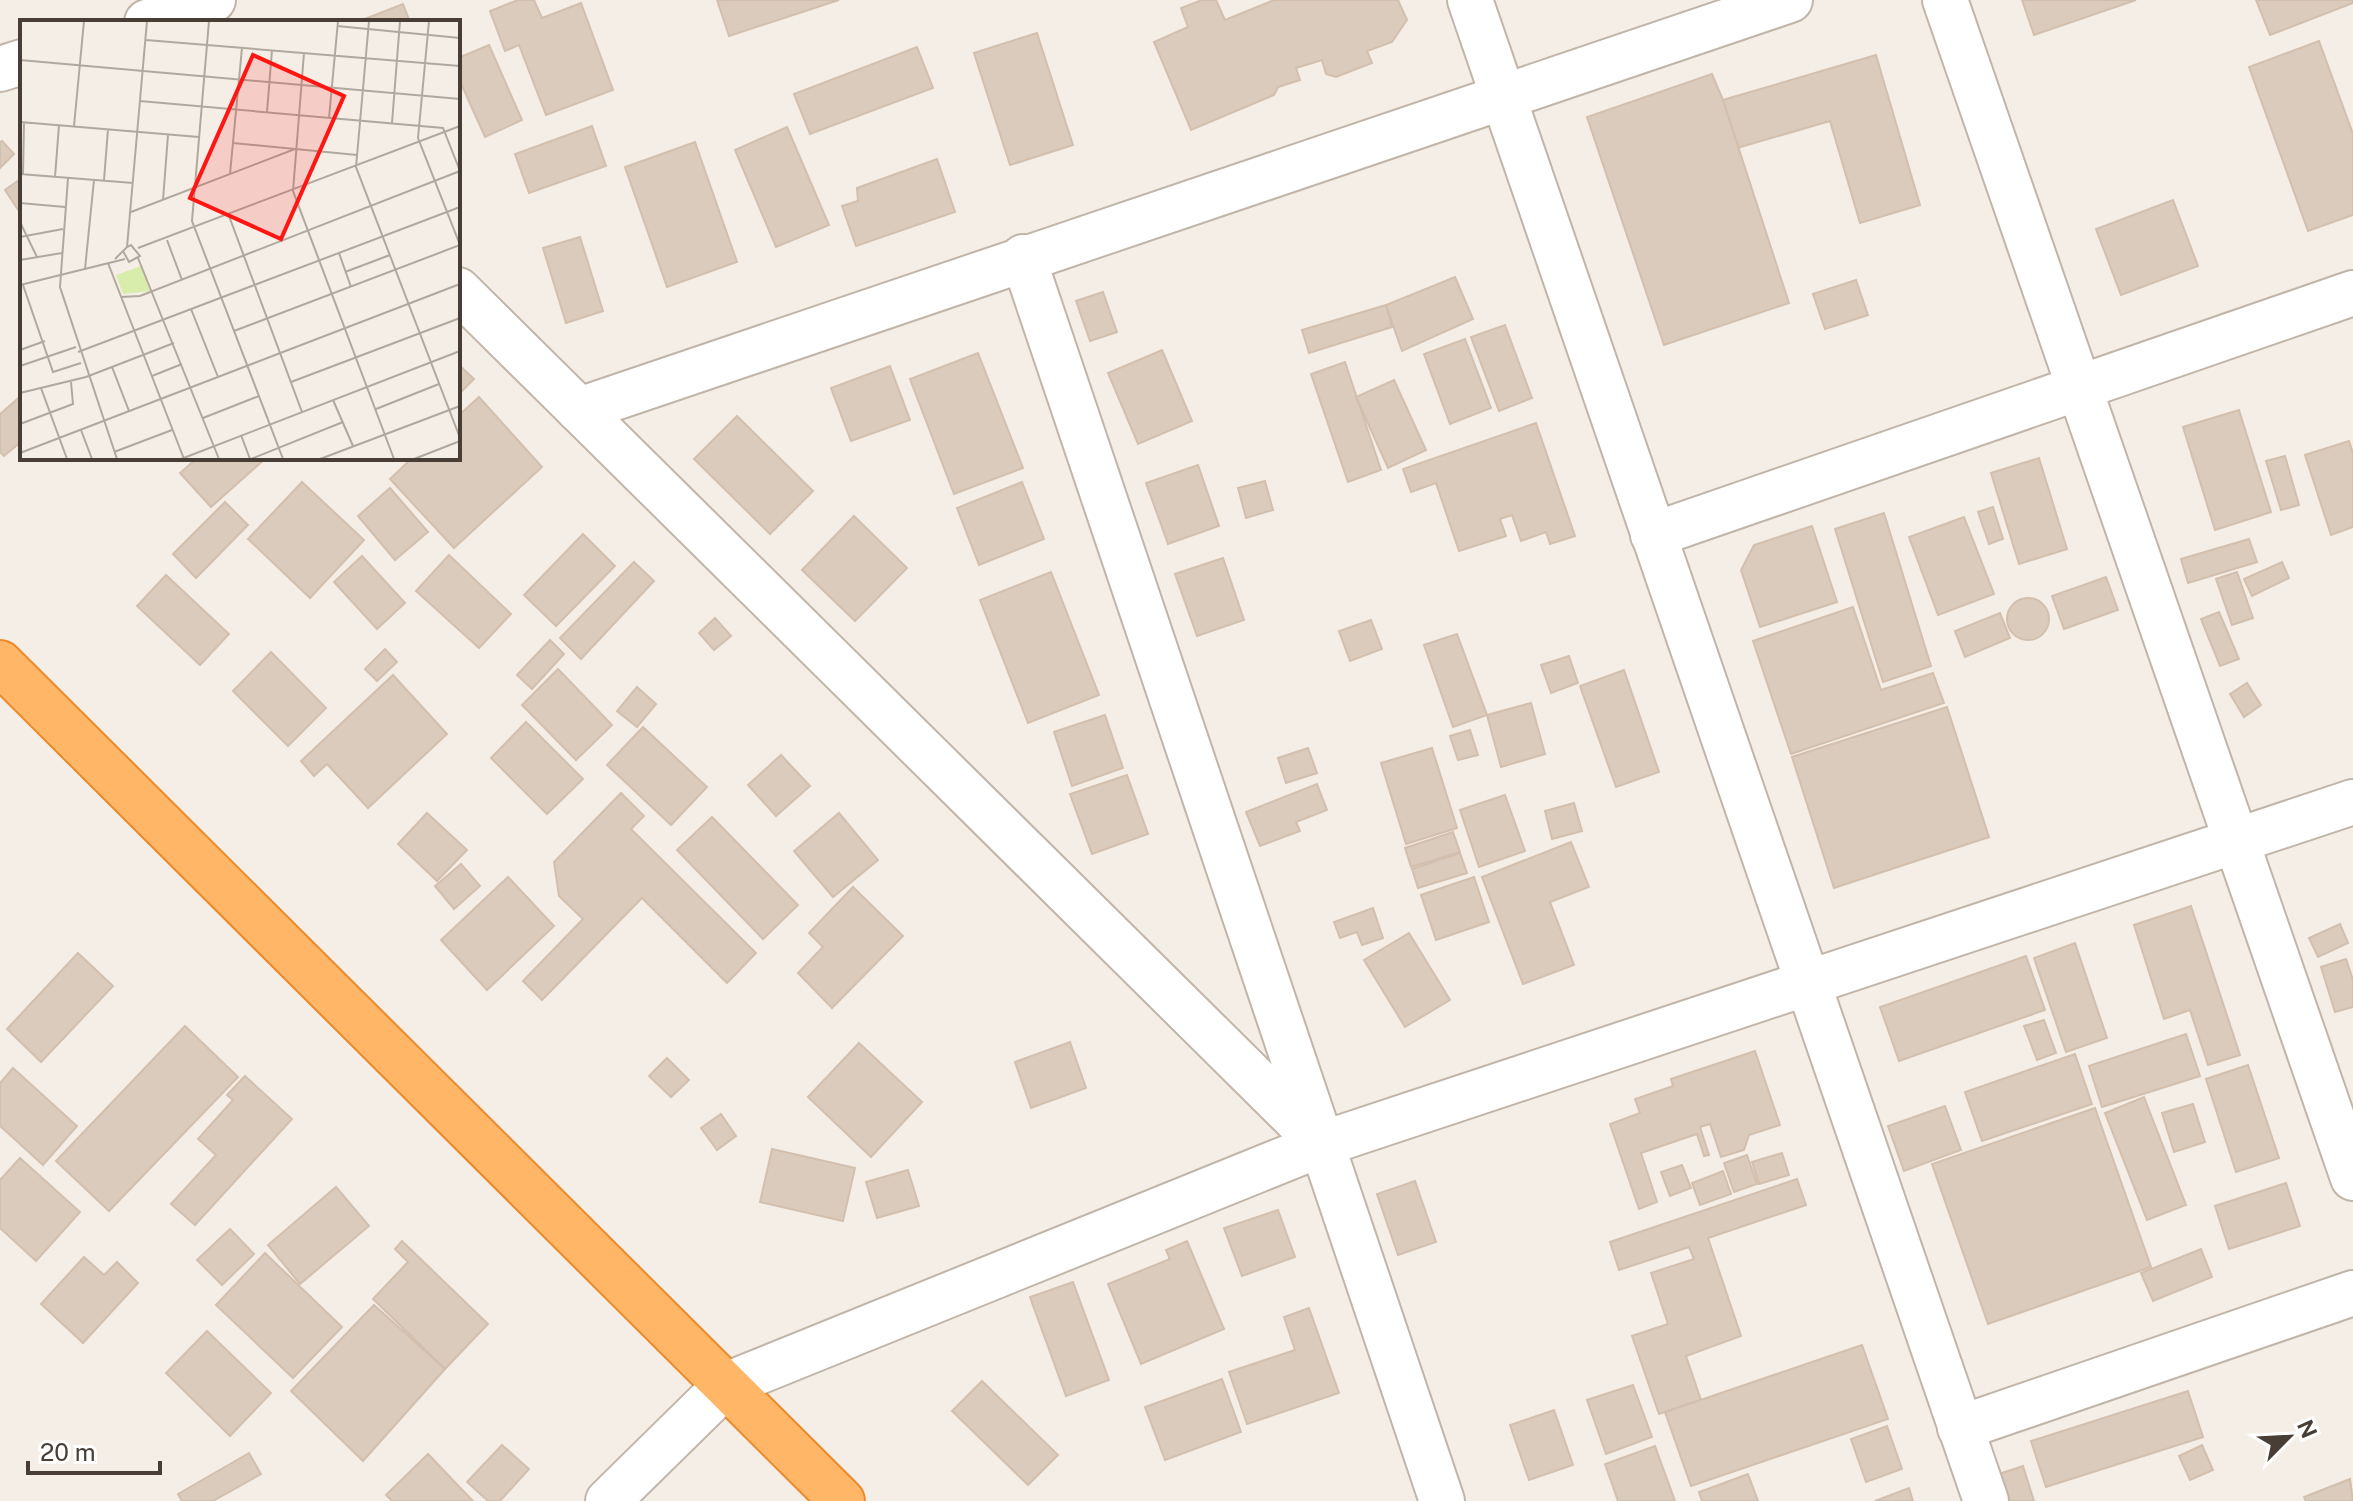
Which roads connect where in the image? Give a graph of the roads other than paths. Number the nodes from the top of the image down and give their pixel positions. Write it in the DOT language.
graph roads {
  1 [pos="1470,0"];
  2 [pos="1790,0"];
  3 [pos="1945,0"];
  4 [pos="20,63"];
  5 [pos="0,69"];
  6 [pos="1503,96"];
  7 [pos="1023,257"];
  8 [pos="460,292"];
  9 [pos="2353,293"];
  10 [pos="2079,387"];
  11 [pos="579,410"];
  12 [pos="1653,535"];
  13 [pos="0,663"];
  14 [pos="2353,802"];
  15 [pos="2236,841"];
  16 [pos="1807,983"];
  17 [pos="1322,1144"];
  18 [pos="2353,1178"];
  19 [pos="2353,1293"];
  20 [pos="726,1385"];
  21 [pos="1960,1428"];
  22 [pos="608,1501"];
  23 [pos="842,1501"];
  24 [pos="1442,1501"];
  25 [pos="1986,1501"];
  1 -- 6 [label="street"];
  2 -- 6 [label="street"];
  3 -- 10 [label="street"];
  4 -- 5 [label="street"];
  6 -- 7 [label="street"];
  6 -- 12 [label="street"];
  7 -- 11 [label="street"];
  7 -- 17 [label="street"];
  8 -- 11 [label="street"];
  9 -- 10 [label="street"];
  10 -- 12 [label="street"];
  10 -- 15 [label="street"];
  11 -- 17 [label="street"];
  12 -- 16 [label="street"];
  13 -- 20 [label="highway"];
  14 -- 15 [label="street"];
  15 -- 16 [label="street"];
  15 -- 18 [label="street"];
  16 -- 17 [label="street"];
  16 -- 21 [label="street"];
  17 -- 20 [label="street"];
  17 -- 24 [label="street"];
  19 -- 21 [label="street"];
  20 -- 22 [label="street"];
  20 -- 23 [label="highway"];
  21 -- 25 [label="street"];
}
